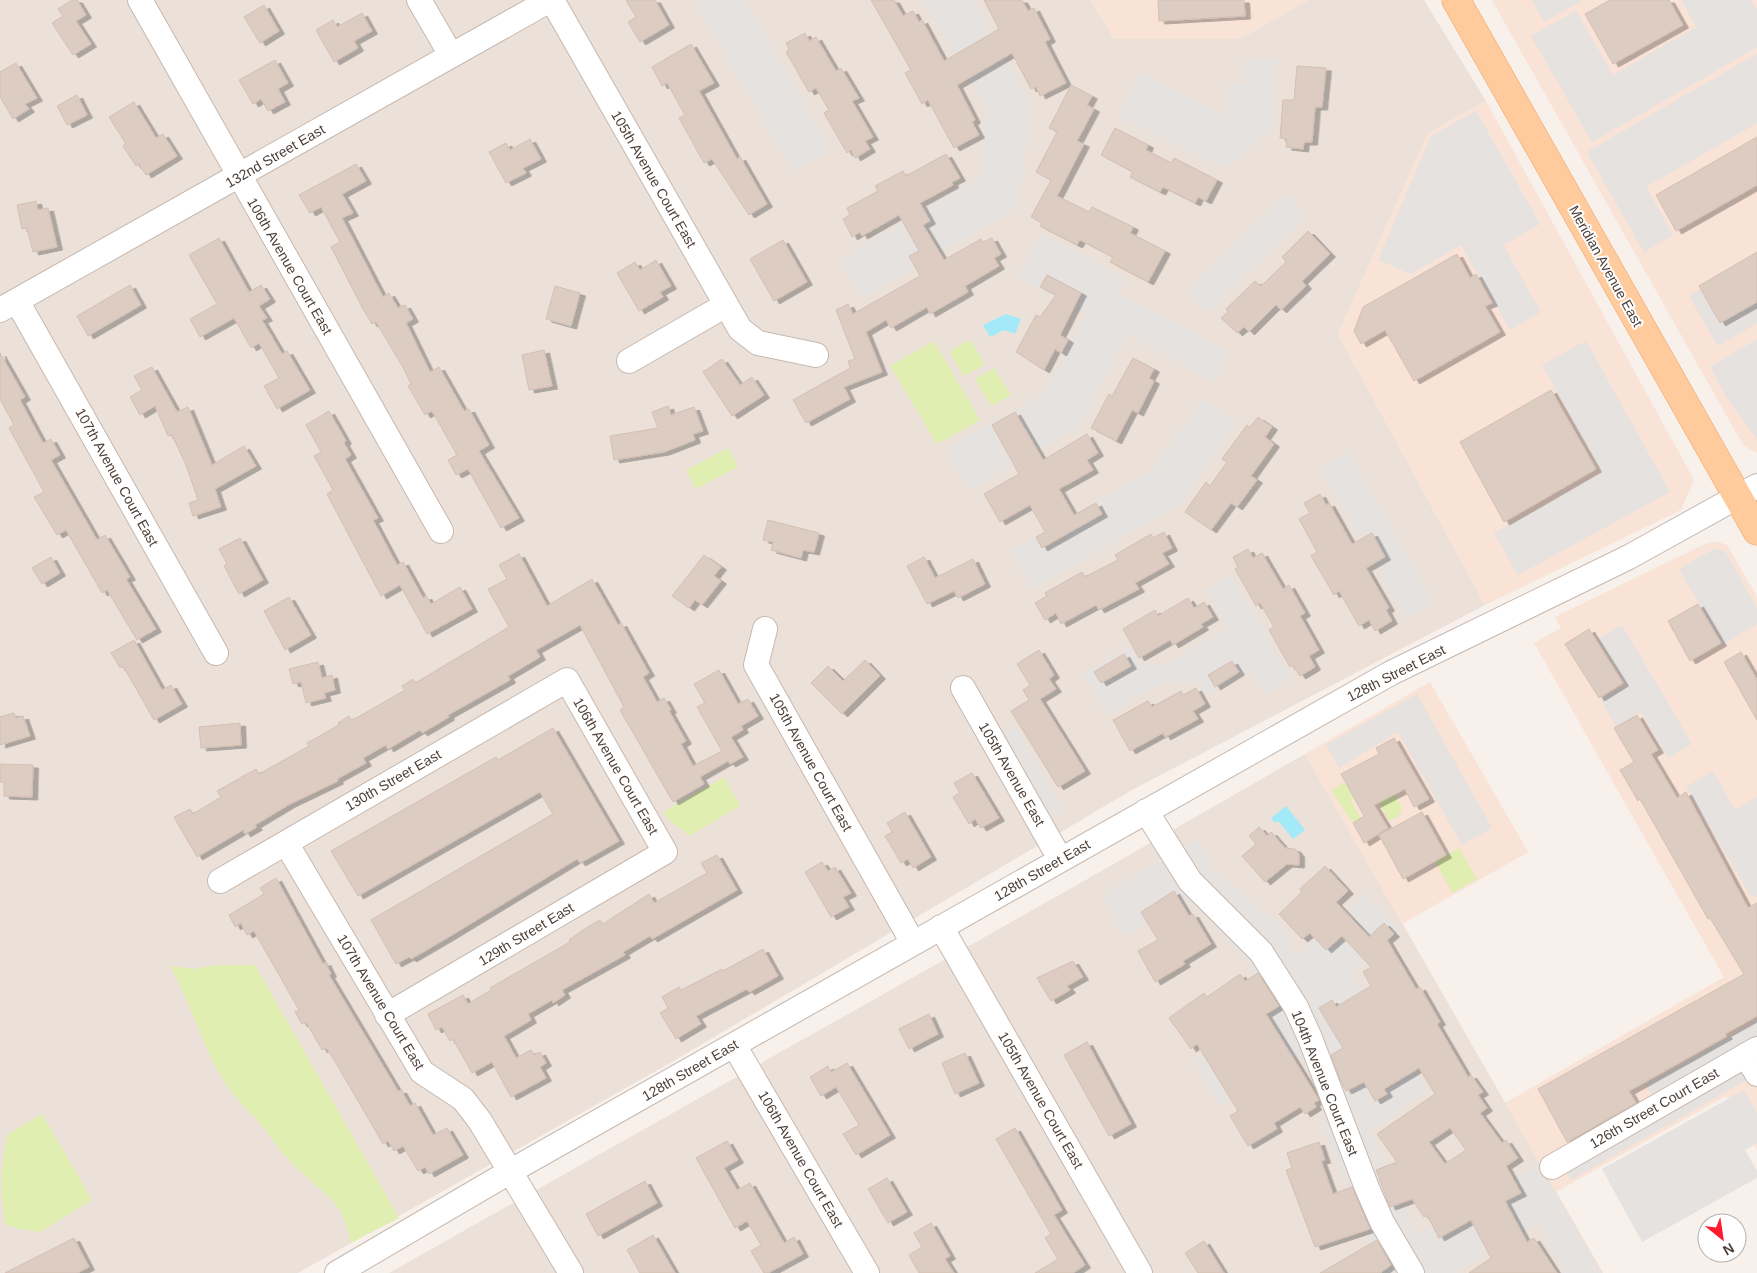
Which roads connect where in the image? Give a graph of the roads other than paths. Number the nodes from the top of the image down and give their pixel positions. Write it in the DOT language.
graph roads {
  1 [pos="140,0"];
  2 [pos="418,0"];
  3 [pos="551,0"];
  4 [pos="1456,0"];
  5 [pos="451,55"];
  6 [pos="239,177"];
  7 [pos="9,305"];
  8 [pos="726,305"];
  9 [pos="816,355"];
  10 [pos="629,361"];
  11 [pos="1747,492"];
  12 [pos="442,531"];
  13 [pos="1757,531"];
  14 [pos="765,629"];
  15 [pos="216,653"];
  16 [pos="567,680"];
  17 [pos="963,688"];
  18 [pos="1146,811"];
  19 [pos="286,843"];
  20 [pos="665,852"];
  21 [pos="1060,860"];
  22 [pos="220,881"];
  23 [pos="941,927"];
  24 [pos="913,944"];
  25 [pos="387,1015"];
  26 [pos="734,1045"];
  27 [pos="1753,1060"];
  28 [pos="1552,1167"];
  29 [pos="511,1171"];
  30 [pos="337,1273"];
  31 [pos="571,1273"];
  32 [pos="867,1273"];
  33 [pos="1140,1273"];
  34 [pos="1412,1273"];
  1 -- 6 [label="street, 106th Avenue Court East"];
  2 -- 5 [label="street"];
  3 -- 5 [label="street, 132nd Street East"];
  3 -- 8 [label="street, 105th Avenue Court East"];
  4 -- 11 [label="main road, Meridian Avenue East"];
  5 -- 6 [label="street, 132nd Street East"];
  6 -- 7 [label="street, 132nd Street East"];
  6 -- 12 [label="street, 106th Avenue Court East"];
  7 -- 15 [label="street, 107th Avenue Court East"];
  8 -- 9 [label="street, 105th Avenue Court East"];
  8 -- 10 [label="street"];
  11 -- 13 [label="main road, Meridian Avenue East"];
  11 -- 18 [label="street, 128th Street East"];
  14 -- 24 [label="street, 105th Avenue Court East"];
  16 -- 19 [label="street, 130th Street East"];
  16 -- 20 [label="street, 106th Avenue Court East"];
  17 -- 21 [label="street, 105th Avenue East"];
  18 -- 21 [label="street, 128th Street East"];
  18 -- 34 [label="street, 104th Avenue Court East"];
  19 -- 22 [label="street, 130th Street East"];
  19 -- 25 [label="street, 107th Avenue Court East"];
  20 -- 25 [label="street, 129th Street East"];
  21 -- 23 [label="street, 128th Street East"];
  23 -- 24 [label="street, 128th Street East"];
  23 -- 33 [label="street, 105th Avenue Court East"];
  24 -- 26 [label="street, 128th Street East"];
  25 -- 29 [label="street, 107th Avenue Court East"];
  26 -- 29 [label="street, 128th Street East"];
  26 -- 32 [label="street, 106th Avenue Court East"];
  27 -- 28 [label="street, 126th Street Court East"];
  29 -- 30 [label="street, 128th Street East"];
  29 -- 31 [label="street, 107th Avenue Court East"];
}
